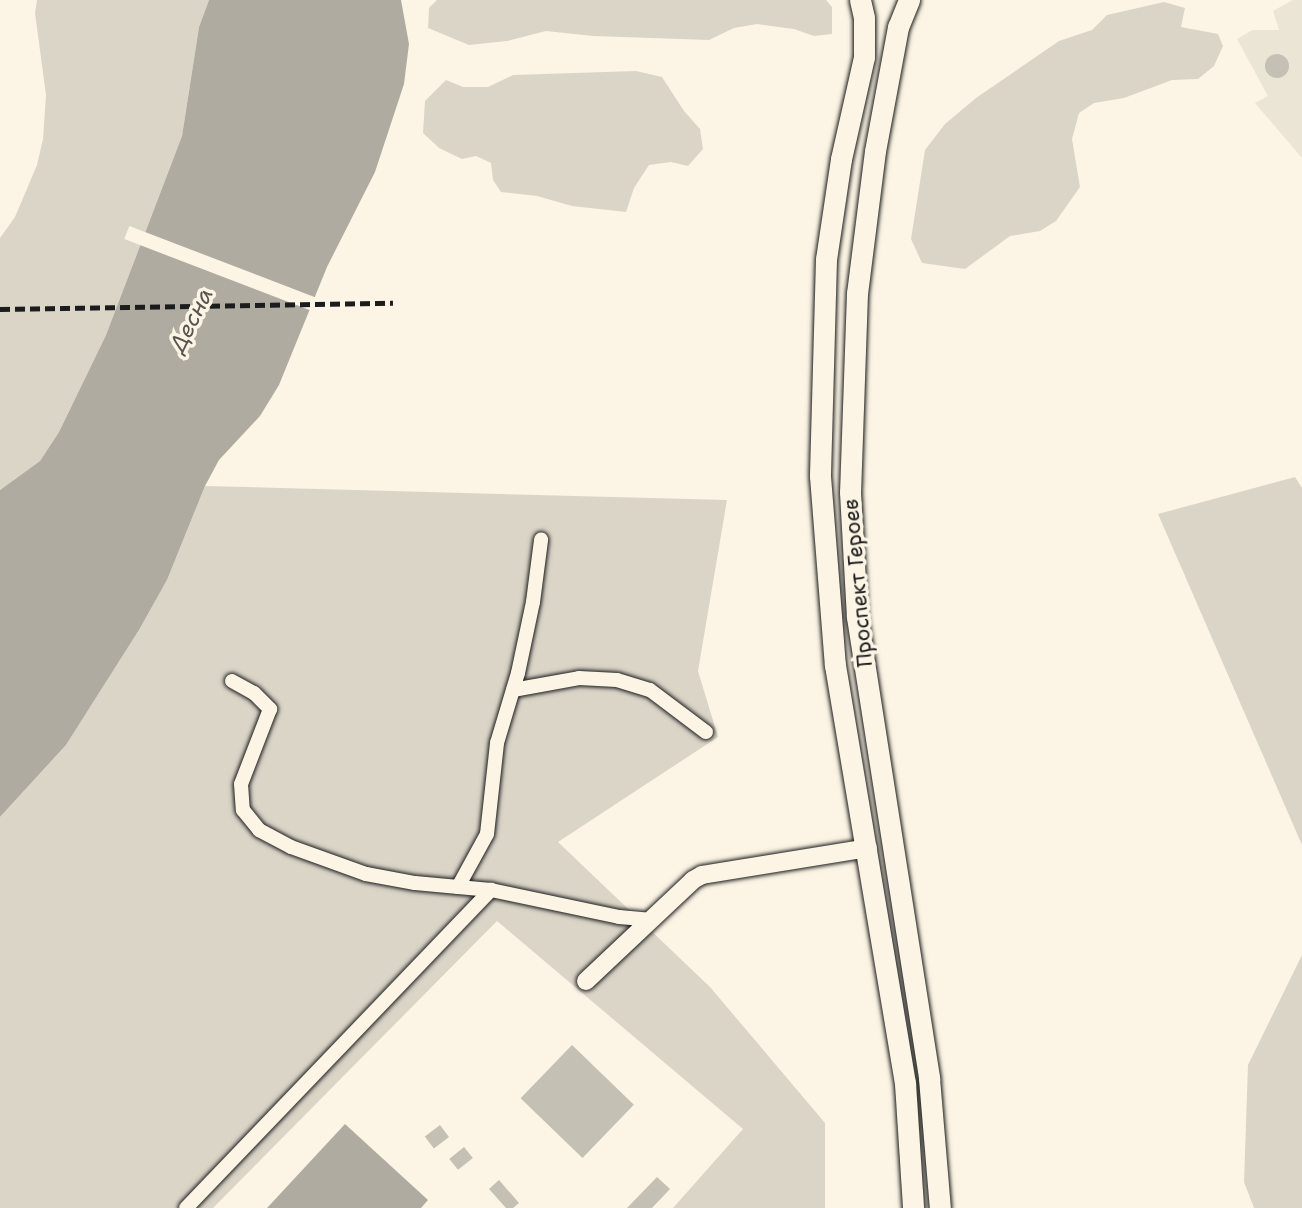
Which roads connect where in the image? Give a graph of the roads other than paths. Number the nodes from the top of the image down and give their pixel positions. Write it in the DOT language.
graph roads {
  1 [pos="860,0"];
  2 [pos="909,0"];
  3 [pos="541,540"];
  4 [pos="232,681"];
  5 [pos="513,690"];
  6 [pos="706,732"];
  7 [pos="868,848"];
  8 [pos="458,887"];
  9 [pos="491,890"];
  10 [pos="652,920"];
  11 [pos="586,981"];
  12 [pos="186,1208"];
  13 [pos="913,1208"];
  14 [pos="940,1208"];
  1 -- 7 [label="main road, Проспект Героев"];
  2 -- 14 [label="main road, Проспект Героев"];
  3 -- 5 [label="street"];
  4 -- 8 [label="street"];
  5 -- 6 [label="street"];
  5 -- 8 [label="street"];
  7 -- 10 [label="street"];
  7 -- 13 [label="main road, Проспект Героев"];
  8 -- 9 [label="street"];
  9 -- 10 [label="street"];
  9 -- 12 [label="street"];
  10 -- 11 [label="street"];
}
